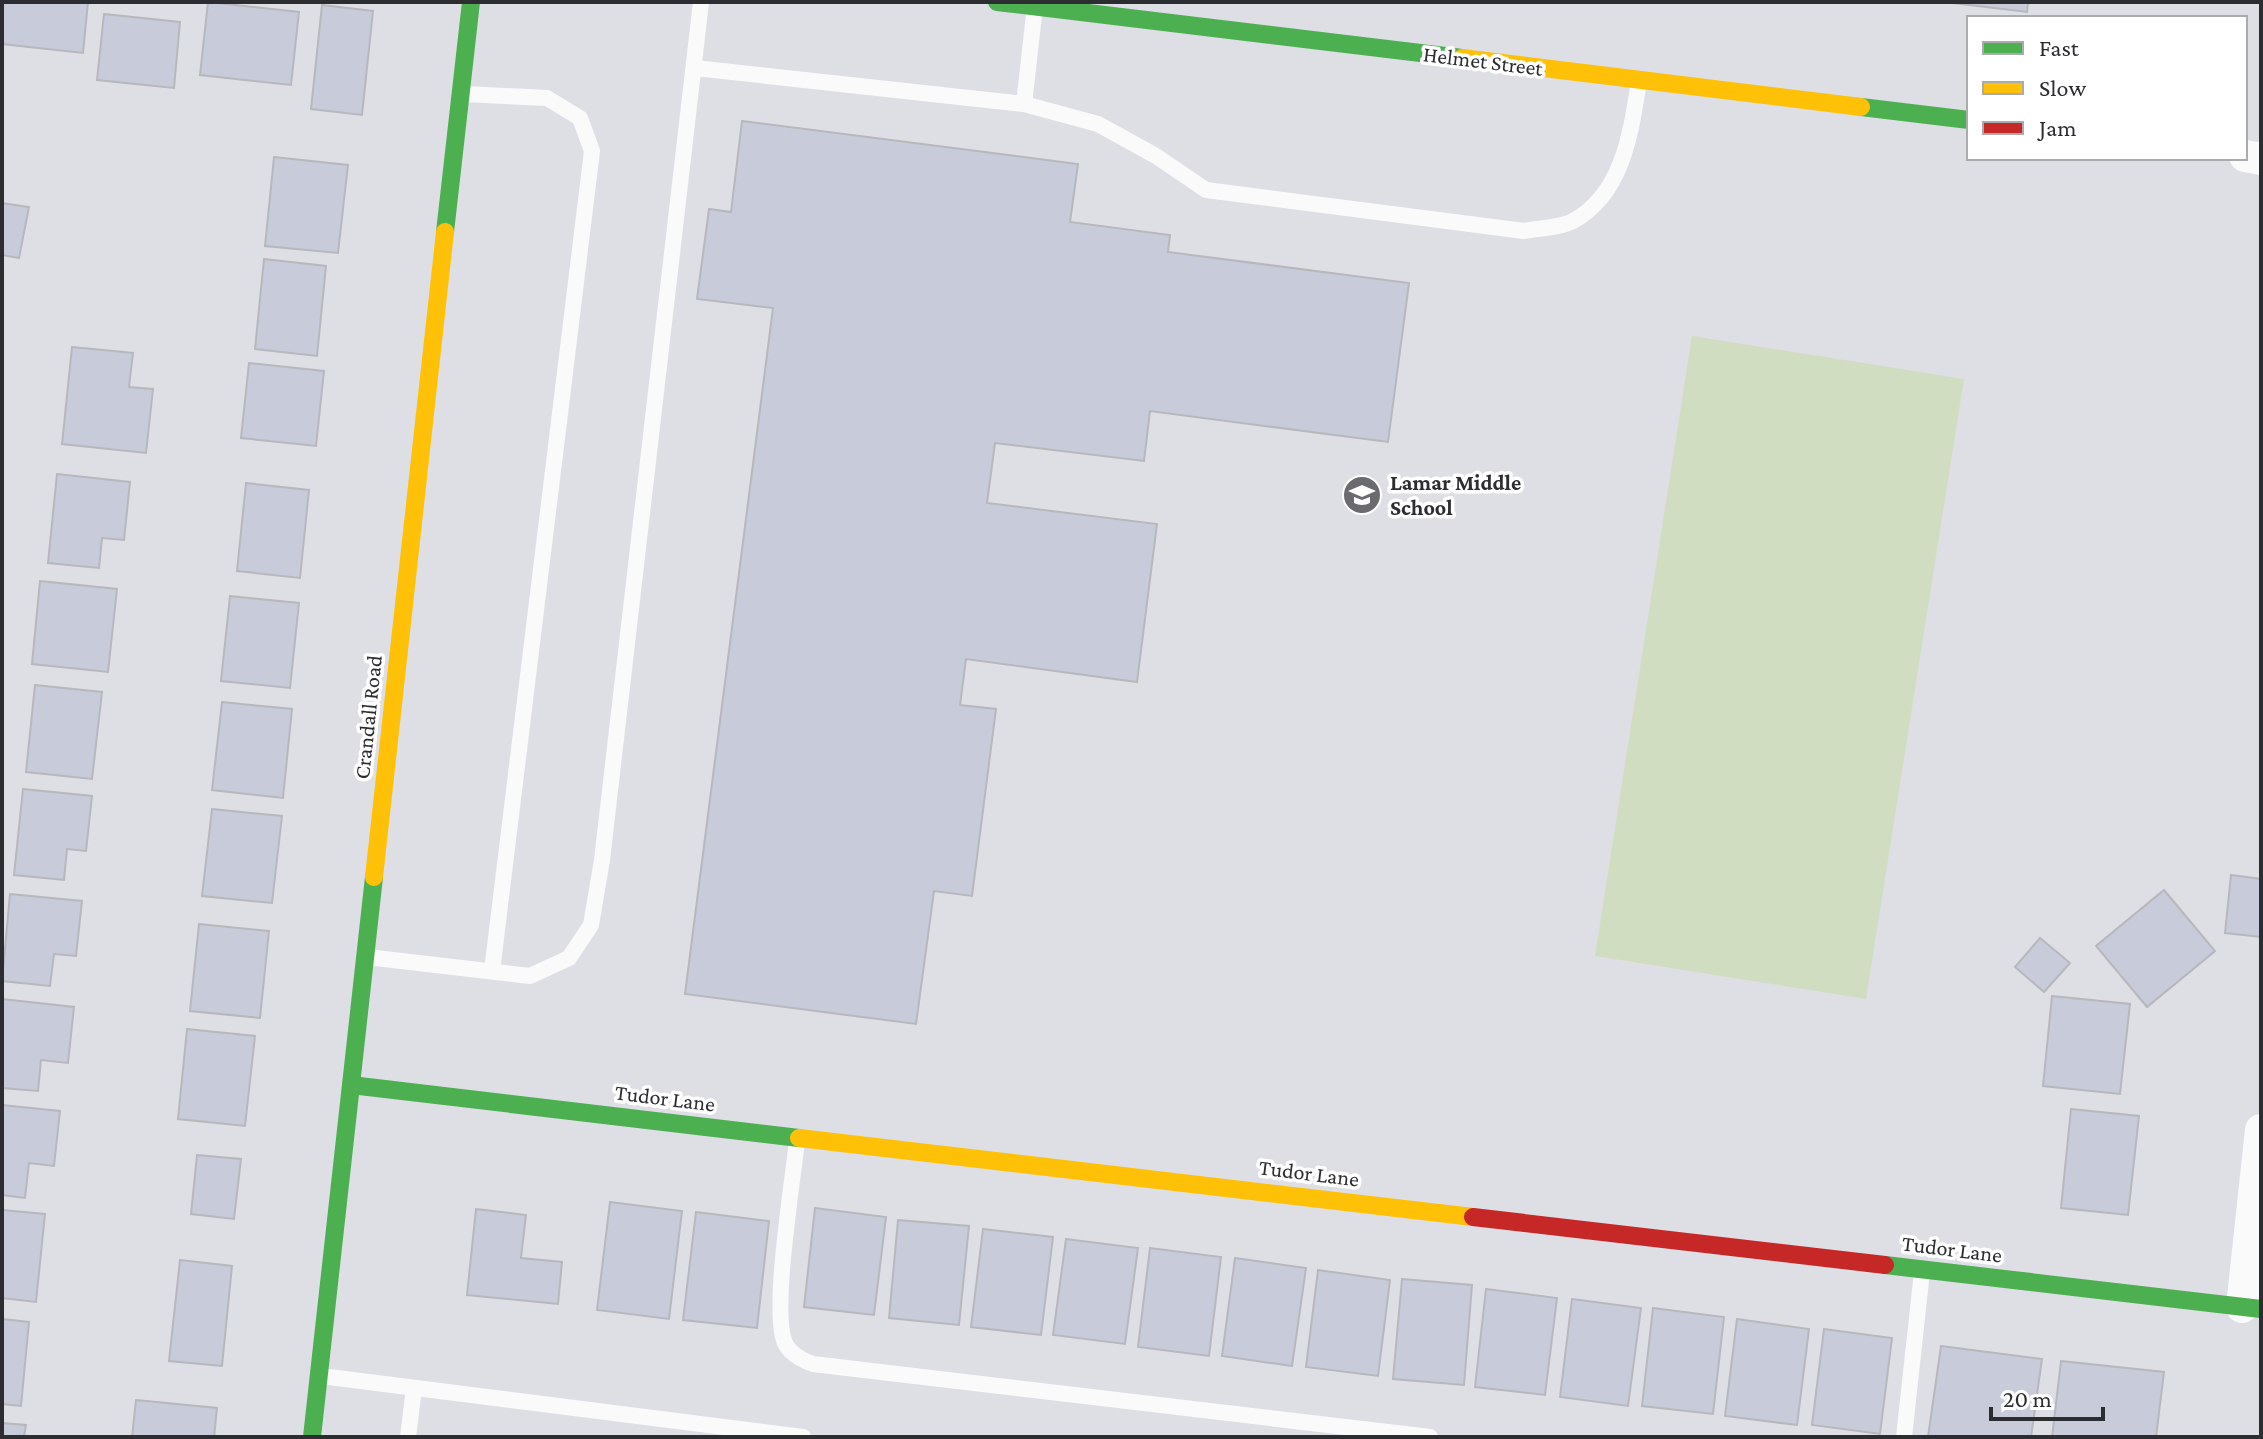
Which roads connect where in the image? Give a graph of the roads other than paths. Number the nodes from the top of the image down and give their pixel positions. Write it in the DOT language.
graph roads {
  1 [pos="471,2"];
  2 [pos="701,2"];
  3 [pos="997,2"];
  4 [pos="1035,6"];
  5 [pos="695,68"];
  6 [pos="1640,80"];
  7 [pos="461,94"];
  8 [pos="1024,104"];
  9 [pos="1967,120"];
  10 [pos="365,957"];
  11 [pos="492,971"];
  12 [pos="351,1085"];
  13 [pos="2261,1130"];
  14 [pos="797,1138"];
  15 [pos="1922,1269"];
  16 [pos="2252,1308"];
  17 [pos="318,1376"];
  18 [pos="414,1388"];
  19 [pos="312,1437"];
  20 [pos="408,1437"];
  21 [pos="803,1437"];
  22 [pos="1430,1437"];
  23 [pos="1904,1437"];
  1 -- 7 [label="street, Crandall Road"];
  2 -- 5 [label="lane"];
  3 -- 4 [label="street, Helmet Street"];
  4 -- 6 [label="street, Helmet Street"];
  4 -- 8 [label="lane"];
  5 -- 8 [label="lane"];
  5 -- 11 [label="lane"];
  6 -- 8 [label="lane"];
  6 -- 9 [label="street, Helmet Street"];
  7 -- 10 [label="street, Crandall Road"];
  7 -- 11 [label="lane"];
  10 -- 11 [label="lane"];
  10 -- 12 [label="street, Crandall Road"];
  12 -- 14 [label="street, Tudor Lane"];
  12 -- 17 [label="street, Crandall Road"];
  13 -- 16 [label="street"];
  14 -- 15 [label="street, Tudor Lane"];
  14 -- 22 [label="lane"];
  15 -- 16 [label="street, Tudor Lane"];
  15 -- 23 [label="lane"];
  17 -- 18 [label="lane"];
  17 -- 19 [label="street, Crandall Road"];
  18 -- 20 [label="lane"];
  18 -- 21 [label="lane"];
}
